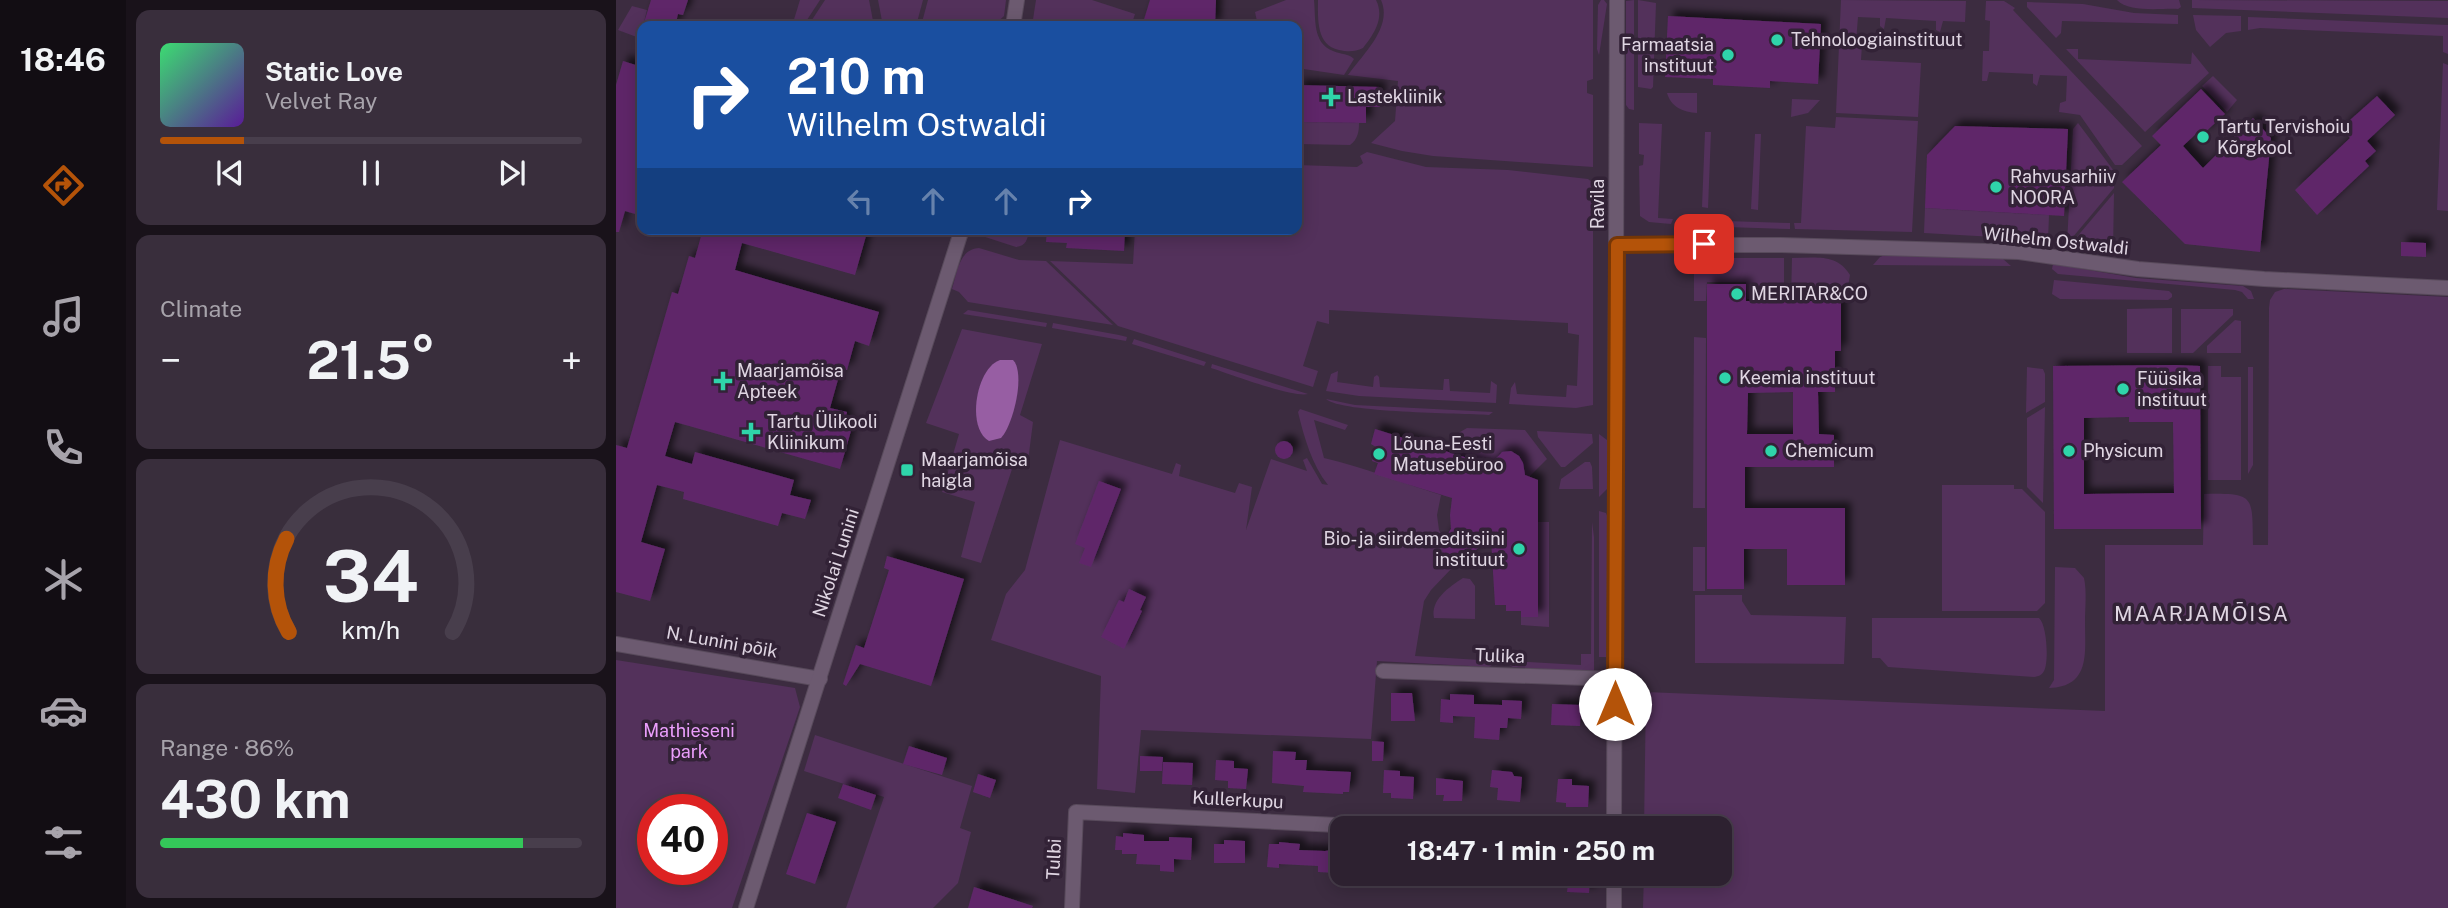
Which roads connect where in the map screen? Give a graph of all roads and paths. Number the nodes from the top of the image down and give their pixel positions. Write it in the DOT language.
graph roads {
  1 [pos="1017,0"];
  2 [pos="1617,0"];
  3 [pos="1014,21"];
  4 [pos="960,235"];
  5 [pos="1617,245"];
  6 [pos="2448,288"];
  7 [pos="616,644"];
  8 [pos="1383,671"];
  9 [pos="820,679"];
  10 [pos="1615,679"];
  11 [pos="1076,812"];
  12 [pos="1614,816"];
  13 [pos="1330,825"];
  14 [pos="1614,886"];
  15 [pos="746,908"];
  16 [pos="1072,908"];
  17 [pos="1615,908"];
  1 -- 3 [label="street"];
  2 -- 5 [label="street, Ravila"];
  4 -- 9 [label="street, Nikolai Lunini"];
  5 -- 6 [label="street, Wilhelm Ostwaldi"];
  5 -- 10 [label="street, Ravila"];
  7 -- 9 [label="street, N. Lunini põik"];
  8 -- 10 [label="street, Tulika"];
  9 -- 15 [label="street, Nikolai Lunini"];
  10 -- 12 [label="street, Ravila"];
  11 -- 13 [label="street, Kullerkupu"];
  11 -- 16 [label="street, Tulbi"];
  14 -- 17 [label="street"];
}
